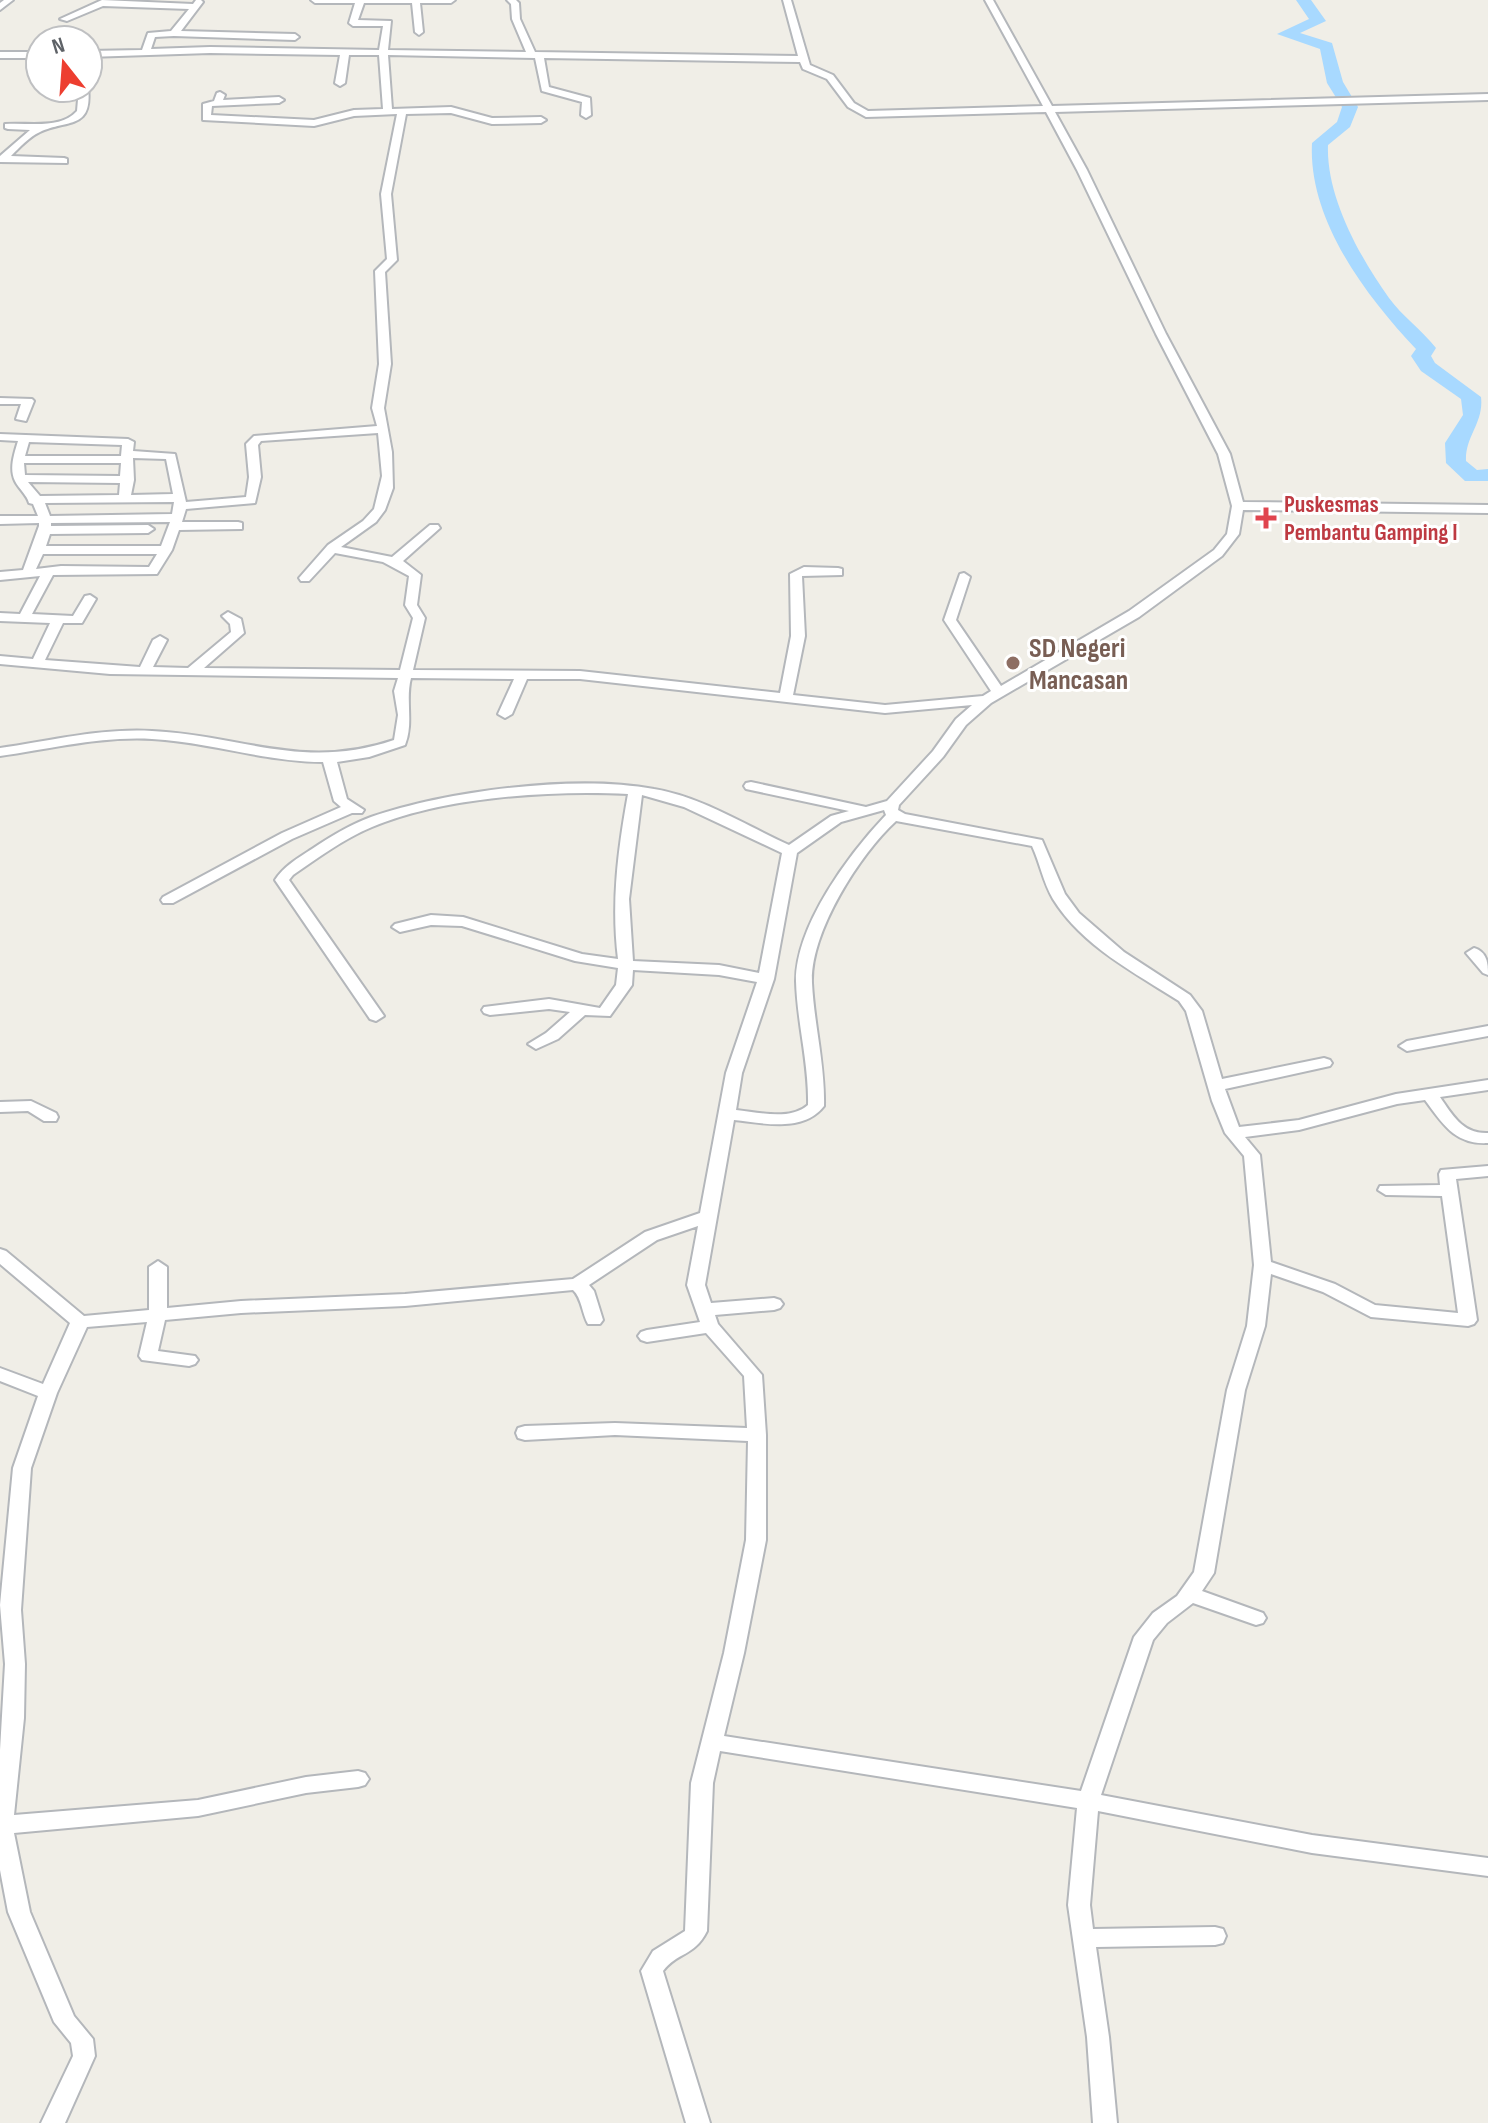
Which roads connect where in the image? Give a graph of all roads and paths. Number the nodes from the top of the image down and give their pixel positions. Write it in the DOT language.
graph roads {
  1 [pos="9,0"];
  2 [pos="315,0"];
  3 [pos="451,0"];
  4 [pos="511,0"];
  5 [pos="787,0"];
  6 [pos="989,0"];
  7 [pos="360,1"];
  8 [pos="393,1"];
  9 [pos="99,2"];
  10 [pos="416,2"];
  11 [pos="197,4"];
  12 [pos="0,7"];
  13 [pos="64,19"];
  14 [pos="388,23"];
  15 [pos="419,32"];
  16 [pos="174,33"];
  17 [pos="295,37"];
  18 [pos="145,53"];
  19 [pos="345,53"];
  20 [pos="104,54"];
  21 [pos="383,54"];
  22 [pos="535,54"];
  23 [pos="0,55"];
  24 [pos="24,55"];
  25 [pos="802,59"];
  26 [pos="340,83"];
  27 [pos="240,88"];
  28 [pos="1488,97"];
  29 [pos="279,100"];
  30 [pos="239,102"];
  31 [pos="82,104"];
  32 [pos="1050,110"];
  33 [pos="388,111"];
  34 [pos="402,111"];
  35 [pos="586,115"];
  36 [pos="541,120"];
  37 [pos="39,124"];
  38 [pos="8,126"];
  39 [pos="1,159"];
  40 [pos="64,161"];
  41 [pos="0,401"];
  42 [pos="22,419"];
  43 [pos="383,429"];
  44 [pos="0,437"];
  45 [pos="24,439"];
  46 [pos="128,457"];
  47 [pos="18,459"];
  48 [pos="19,478"];
  49 [pos="128,480"];
  50 [pos="125,498"];
  51 [pos="33,500"];
  52 [pos="1238,506"];
  53 [pos="1488,509"];
  54 [pos="177,515"];
  55 [pos="0,520"];
  56 [pos="45,524"];
  57 [pos="238,526"];
  58 [pos="434,528"];
  59 [pos="332,548"];
  60 [pos="36,550"];
  61 [pos="166,550"];
  62 [pos="395,561"];
  63 [pos="838,572"];
  64 [pos="48,573"];
  65 [pos="28,574"];
  66 [pos="0,576"];
  67 [pos="964,577"];
  68 [pos="305,578"];
  69 [pos="90,599"];
  70 [pos="228,616"];
  71 [pos="0,617"];
  72 [pos="24,618"];
  73 [pos="58,620"];
  74 [pos="160,640"];
  75 [pos="0,660"];
  76 [pos="38,662"];
  77 [pos="145,670"];
  78 [pos="192,671"];
  79 [pos="407,673"];
  80 [pos="523,673"];
  81 [pos="992,695"];
  82 [pos="786,697"];
  83 [pos="505,714"];
  84 [pos="0,752"];
  85 [pos="329,759"];
  86 [pos="751,786"];
  87 [pos="636,790"];
  88 [pos="353,807"];
  89 [pos="893,809"];
  90 [pos="869,811"];
  91 [pos="376,820"];
  92 [pos="790,851"];
  93 [pos="168,900"];
  94 [pos="400,927"];
  95 [pos="1474,953"];
  96 [pos="626,965"];
  97 [pos="1488,970"];
  98 [pos="766,979"];
  99 [pos="490,1010"];
  100 [pos="580,1011"];
  101 [pos="376,1016"];
  102 [pos="1488,1031"];
  103 [pos="536,1044"];
  104 [pos="1407,1046"];
  105 [pos="1324,1063"];
  106 [pos="1218,1085"];
  107 [pos="1488,1085"];
  108 [pos="1429,1094"];
  109 [pos="0,1107"];
  110 [pos="727,1114"];
  111 [pos="50,1117"];
  112 [pos="1233,1133"];
  113 [pos="1481,1139"];
  114 [pos="1488,1171"];
  115 [pos="1386,1190"];
  116 [pos="1450,1191"];
  117 [pos="706,1217"];
  118 [pos="0,1255"];
  119 [pos="1263,1265"];
  120 [pos="158,1267"];
  121 [pos="577,1284"];
  122 [pos="774,1304"];
  123 [pos="158,1314"];
  124 [pos="707,1318"];
  125 [pos="594,1320"];
  126 [pos="80,1322"];
  127 [pos="647,1336"];
  128 [pos="189,1360"];
  129 [pos="0,1374"];
  130 [pos="48,1393"];
  131 [pos="525,1433"];
  132 [pos="757,1435"];
  133 [pos="1189,1594"];
  134 [pos="6,1611"];
  135 [pos="1256,1618"];
  136 [pos="712,1742"];
  137 [pos="358,1779"];
  138 [pos="1088,1801"];
  139 [pos="2,1825"];
  140 [pos="1488,1867"];
  141 [pos="1215,1936"];
  142 [pos="1084,1938"];
  143 [pos="53,2123"];
  144 [pos="698,2123"];
  145 [pos="1105,2123"];
  1 -- 12 [label="street"];
  2 -- 7 [label="street"];
  3 -- 10 [label="street"];
  4 -- 22 [label="street"];
  5 -- 25 [label="street"];
  6 -- 32 [label="street"];
  7 -- 8 [label="street"];
  7 -- 14 [label="street"];
  8 -- 10 [label="street"];
  8 -- 14 [label="street"];
  9 -- 11 [label="street"];
  9 -- 13 [label="street"];
  10 -- 15 [label="street"];
  11 -- 16 [label="street"];
  14 -- 21 [label="street"];
  16 -- 17 [label="street"];
  16 -- 18 [label="street"];
  18 -- 19 [label="street"];
  18 -- 20 [label="street"];
  19 -- 21 [label="street"];
  19 -- 26 [label="street"];
  21 -- 22 [label="street"];
  21 -- 33 [label="street"];
  22 -- 25 [label="street"];
  22 -- 35 [label="street"];
  23 -- 24 [label="street"];
  25 -- 32 [label="street"];
  27 -- 30 [label="street"];
  28 -- 32 [label="street"];
  29 -- 30 [label="street"];
  30 -- 33 [label="street"];
  31 -- 37 [label="street"];
  32 -- 52 [label="street"];
  33 -- 34 [label="street"];
  34 -- 36 [label="street"];
  34 -- 43 [label="street"];
  37 -- 38 [label="street"];
  37 -- 39 [label="street"];
  39 -- 40 [label="street"];
  41 -- 42 [label="street"];
  43 -- 54 [label="street"];
  43 -- 59 [label="street"];
  44 -- 45 [label="street"];
  45 -- 46 [label="street"];
  45 -- 47 [label="street"];
  46 -- 47 [label="street"];
  46 -- 49 [label="street"];
  46 -- 54 [label="street"];
  47 -- 48 [label="street"];
  48 -- 49 [label="street"];
  48 -- 51 [label="street"];
  49 -- 50 [label="street"];
  50 -- 51 [label="street"];
  50 -- 54 [label="street"];
  51 -- 56 [label="street"];
  52 -- 53 [label="street"];
  52 -- 81 [label="street"];
  54 -- 56 [label="street"];
  54 -- 57 [label="street"];
  54 -- 61 [label="street"];
  55 -- 56 [label="street"];
  56 -- 60 [label="street"];
  58 -- 62 [label="street"];
  59 -- 62 [label="street"];
  59 -- 68 [label="street"];
  60 -- 61 [label="street"];
  60 -- 65 [label="street"];
  61 -- 64 [label="street"];
  62 -- 79 [label="street"];
  63 -- 82 [label="street"];
  64 -- 65 [label="street"];
  64 -- 72 [label="street"];
  65 -- 66 [label="street"];
  67 -- 81 [label="street"];
  69 -- 73 [label="street"];
  70 -- 78 [label="street"];
  71 -- 72 [label="street"];
  72 -- 73 [label="street"];
  73 -- 76 [label="street"];
  74 -- 77 [label="street"];
  75 -- 76 [label="street"];
  76 -- 77 [label="street"];
  77 -- 78 [label="street"];
  78 -- 79 [label="street"];
  79 -- 80 [label="street"];
  79 -- 85 [label="street"];
  80 -- 82 [label="street"];
  80 -- 83 [label="street"];
  81 -- 82 [label="street"];
  81 -- 89 [label="street"];
  84 -- 85 [label="street"];
  85 -- 88 [label="street"];
  86 -- 90 [label="street"];
  87 -- 91 [label="street"];
  87 -- 92 [label="street"];
  87 -- 96 [label="street"];
  88 -- 91 [label="street"];
  88 -- 93 [label="street"];
  89 -- 90 [label="street"];
  89 -- 106 [label="street"];
  89 -- 110 [label="street"];
  90 -- 92 [label="street"];
  91 -- 101 [label="street"];
  92 -- 98 [label="street"];
  94 -- 96 [label="street"];
  95 -- 97 [label="street"];
  96 -- 98 [label="street"];
  96 -- 100 [label="street"];
  98 -- 110 [label="street"];
  99 -- 100 [label="street"];
  100 -- 103 [label="street"];
  102 -- 104 [label="street"];
  105 -- 106 [label="street"];
  106 -- 112 [label="street"];
  107 -- 108 [label="street"];
  108 -- 112 [label="street"];
  108 -- 113 [label="street"];
  109 -- 111 [label="street"];
  110 -- 117 [label="street"];
  112 -- 119 [label="street"];
  114 -- 116 [label="street"];
  115 -- 116 [label="street"];
  116 -- 119 [label="street"];
  117 -- 121 [label="street"];
  117 -- 124 [label="street"];
  118 -- 126 [label="street"];
  119 -- 133 [label="street"];
  120 -- 123 [label="street"];
  121 -- 123 [label="street"];
  121 -- 125 [label="street"];
  122 -- 124 [label="street"];
  123 -- 126 [label="street"];
  123 -- 128 [label="street"];
  124 -- 127 [label="street"];
  124 -- 132 [label="street"];
  126 -- 130 [label="street"];
  129 -- 130 [label="street"];
  130 -- 134 [label="street"];
  131 -- 132 [label="street"];
  132 -- 136 [label="street"];
  133 -- 135 [label="street"];
  133 -- 138 [label="street"];
  134 -- 139 [label="street"];
  136 -- 138 [label="street"];
  136 -- 144 [label="street"];
  137 -- 139 [label="street"];
  138 -- 140 [label="street"];
  138 -- 142 [label="street"];
  139 -- 143 [label="street"];
  141 -- 142 [label="street"];
  142 -- 145 [label="street"];
}
